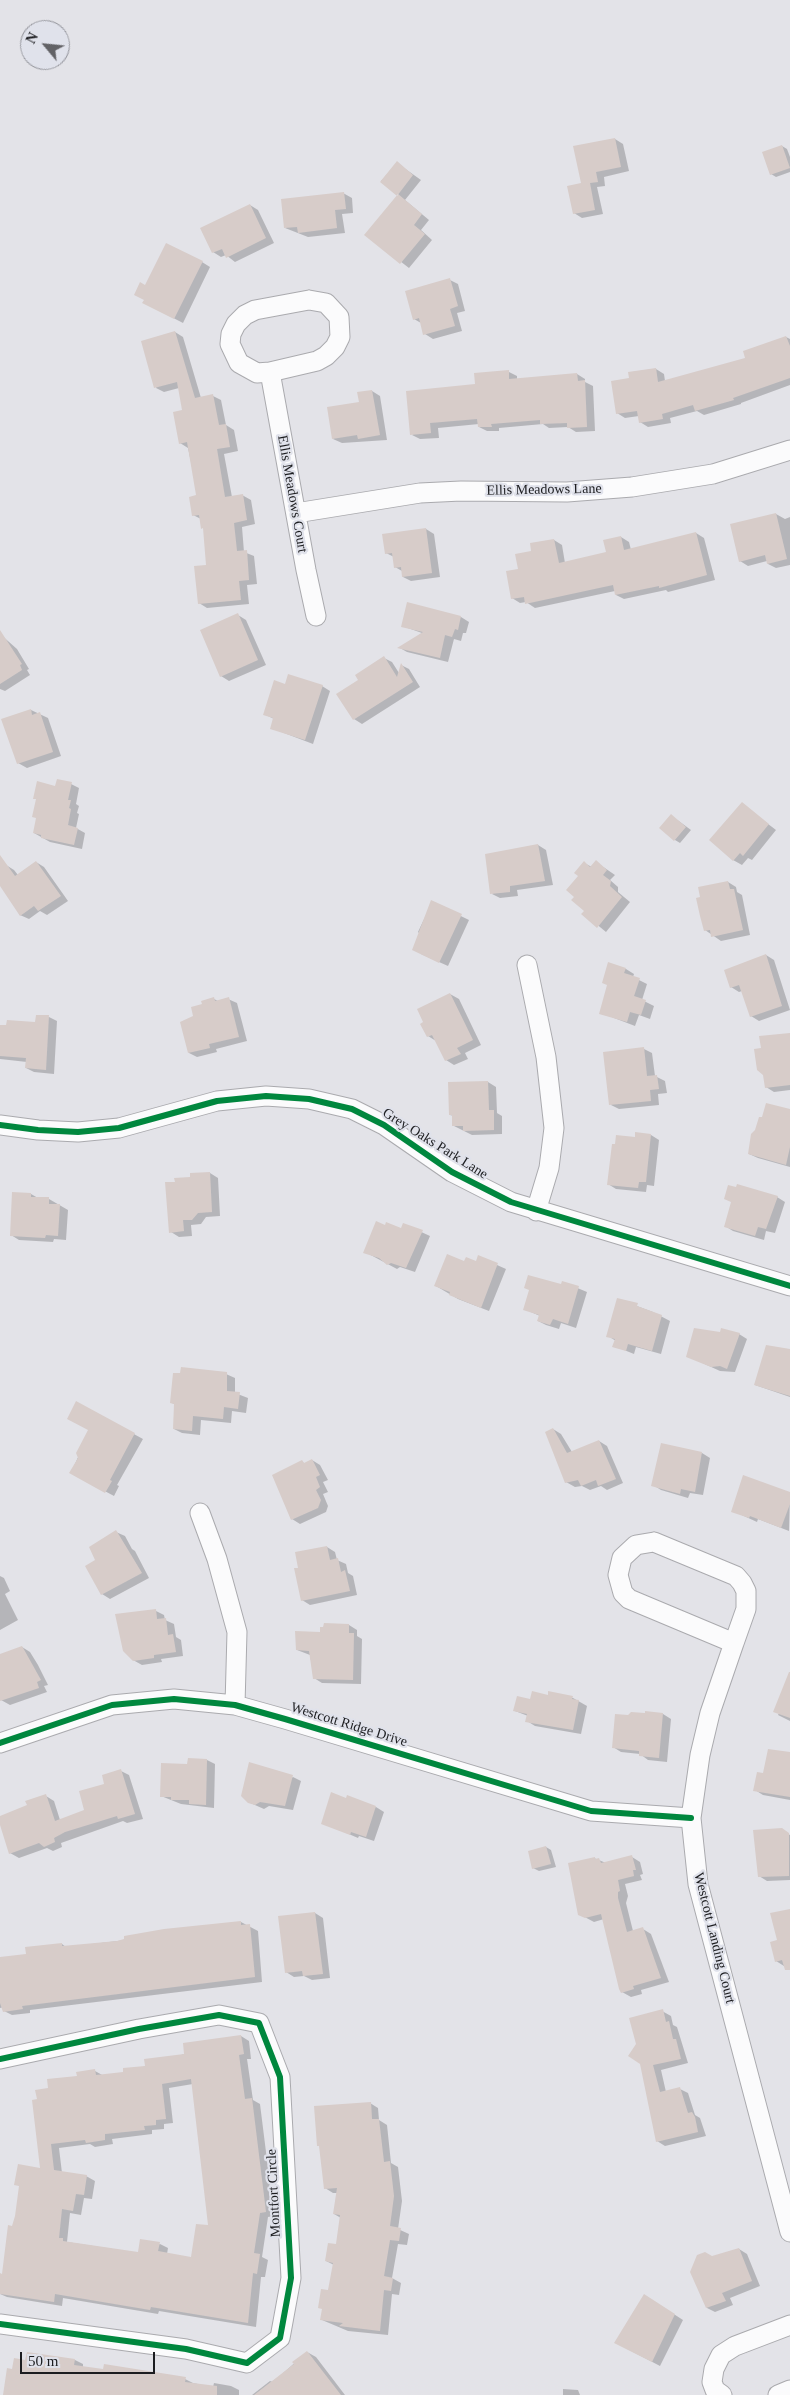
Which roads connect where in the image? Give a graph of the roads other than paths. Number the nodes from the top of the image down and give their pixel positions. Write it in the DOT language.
graph roads {
  1 [pos="270,372"];
  2 [pos="790,450"];
  3 [pos="296,513"];
  4 [pos="316,616"];
  5 [pos="527,965"];
  6 [pos="0,1125"];
  7 [pos="536,1211"];
  8 [pos="790,1286"];
  9 [pos="200,1513"];
  10 [pos="734,1643"];
  11 [pos="235,1705"];
  12 [pos="0,1743"];
  13 [pos="691,1818"];
  14 [pos="0,2059"];
  15 [pos="790,2232"];
  16 [pos="0,2324"];
  17 [pos="790,2326"];
  18 [pos="790,2390"];
  19 [pos="722,2395"];
  20 [pos="778,2395"];
  1 -- 1 [label="street"];
  1 -- 3 [label="street, Ellis Meadows Court"];
  2 -- 3 [label="street, Ellis Meadows Lane"];
  3 -- 4 [label="street, Ellis Meadows Court"];
  5 -- 7 [label="street"];
  6 -- 7 [label="street, Grey Oaks Park Lane"];
  7 -- 8 [label="street, Grey Oaks Park Lane"];
  9 -- 11 [label="street"];
  10 -- 10 [label="street, Westcott Landing Court"];
  10 -- 13 [label="street, Westcott Landing Court"];
  11 -- 12 [label="street, Westcott Ridge Drive"];
  11 -- 13 [label="street, Westcott Ridge Drive"];
  13 -- 15 [label="street, Westcott Landing Court"];
  14 -- 16 [label="street, Montfort Circle"];
  17 -- 19 [label="street"];
  18 -- 20 [label="street"];
}
